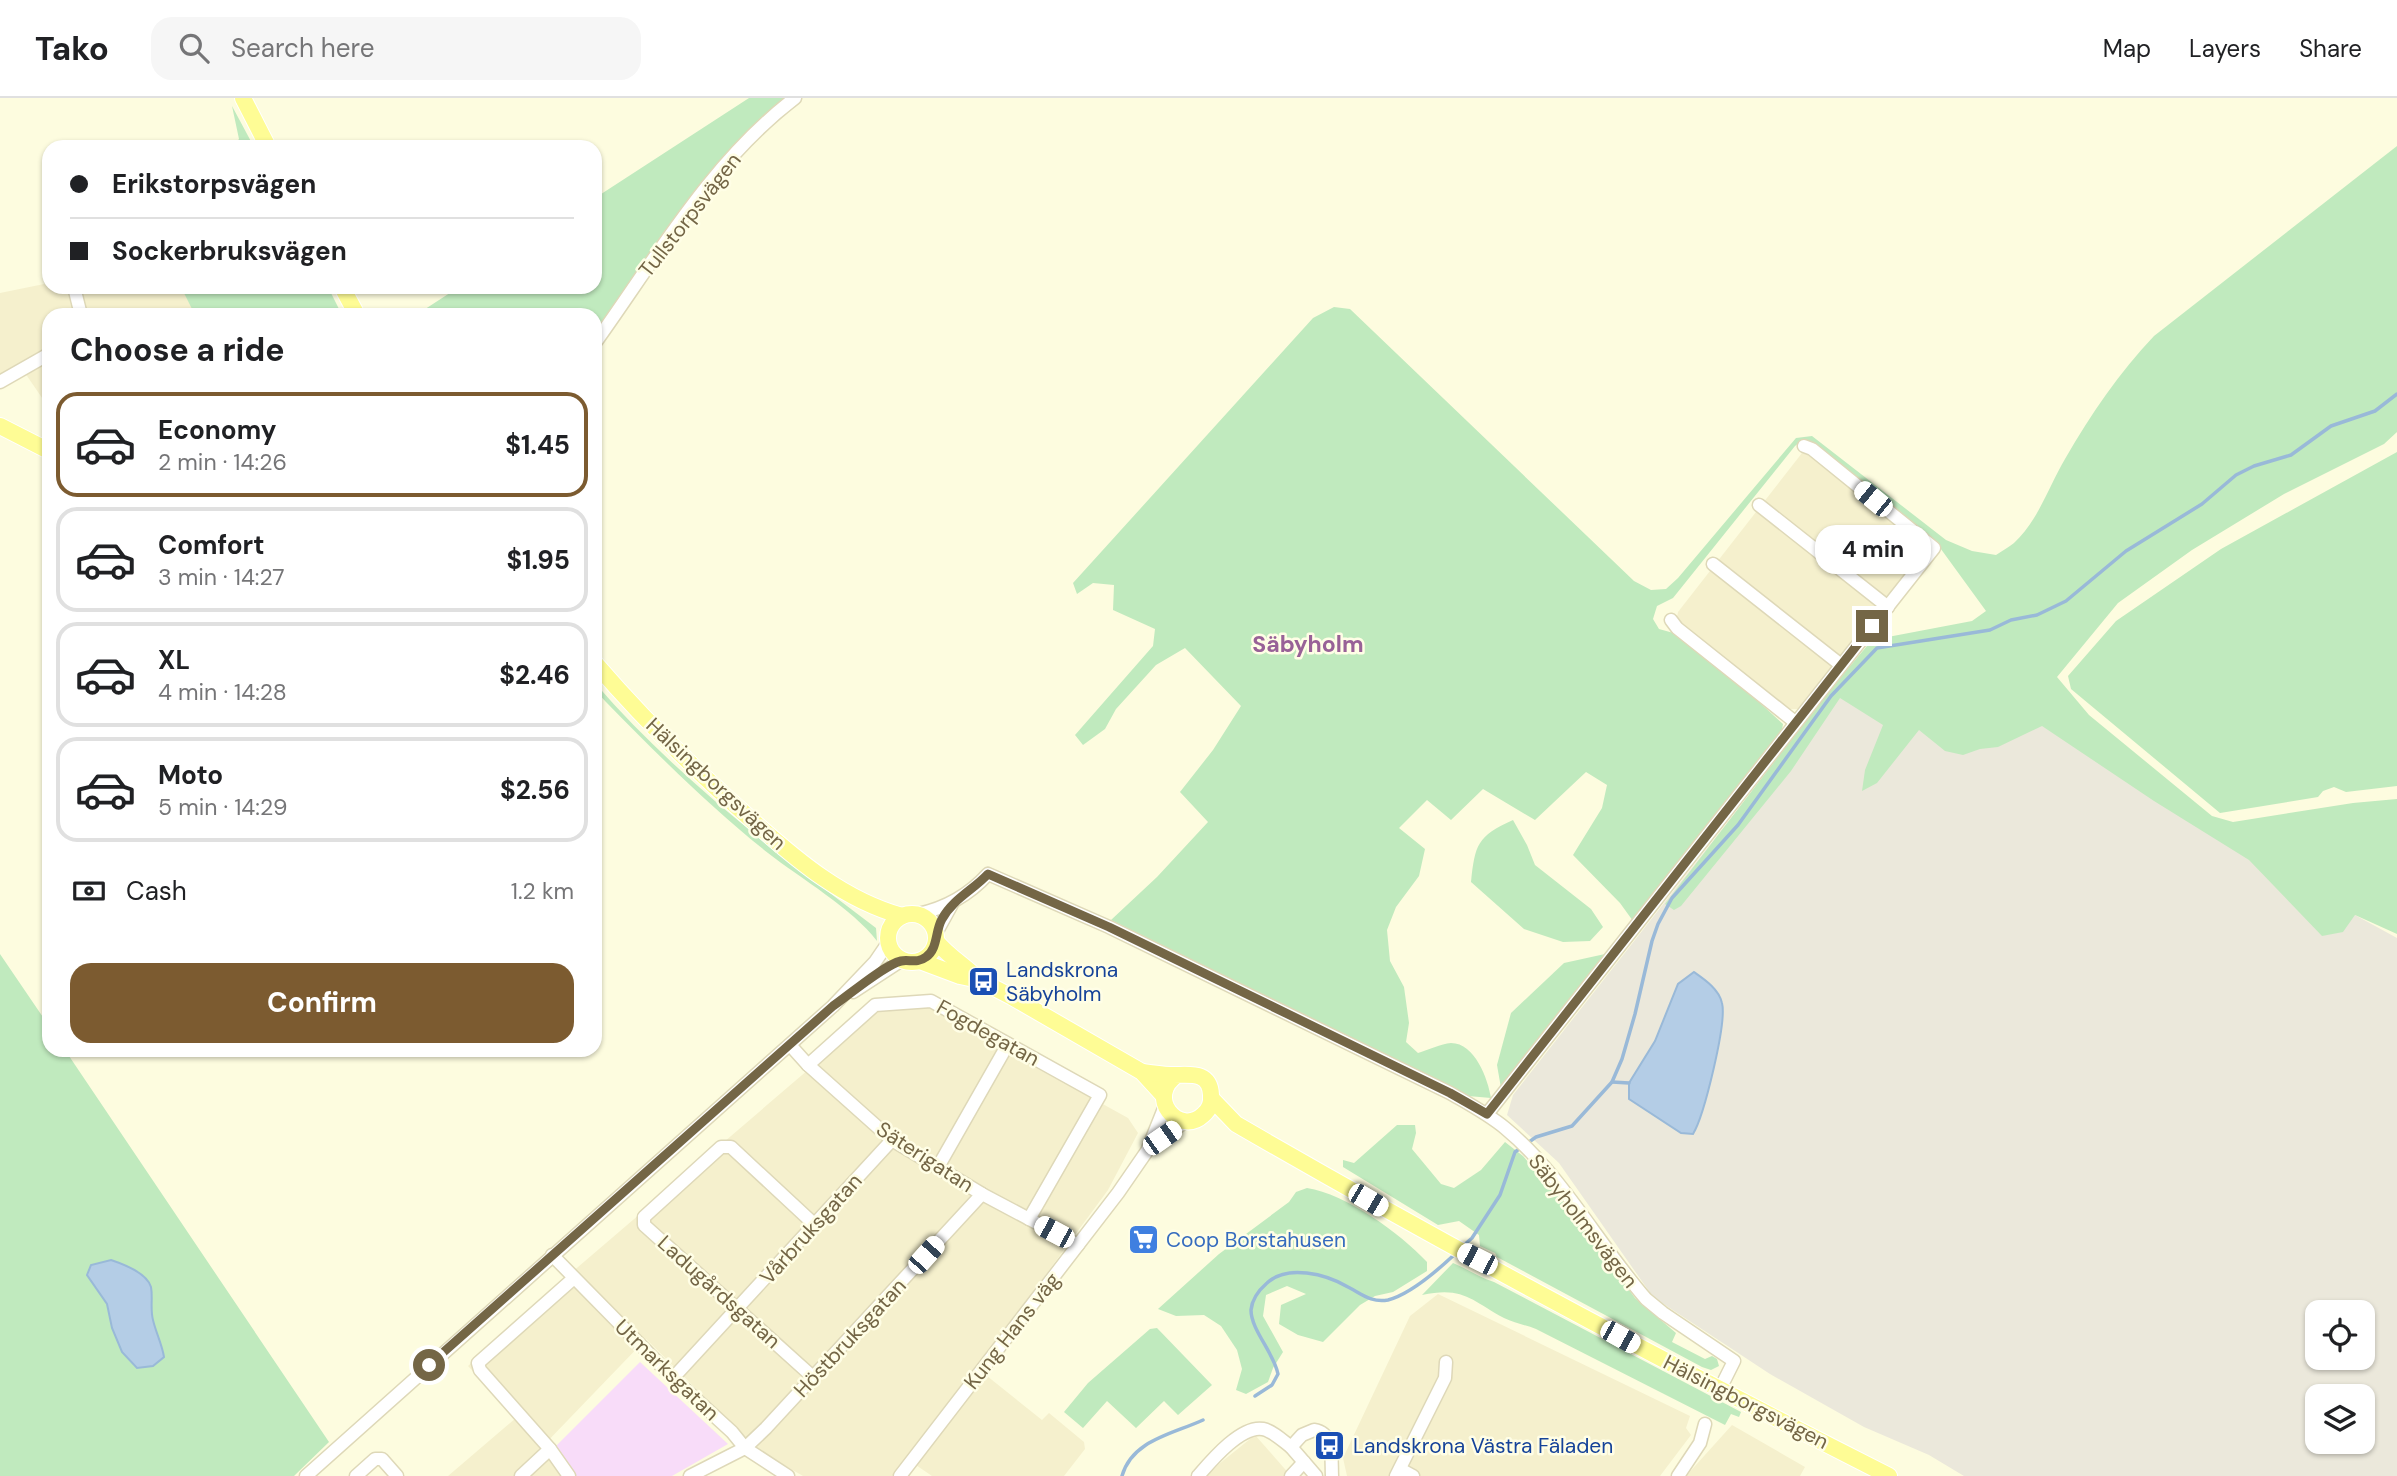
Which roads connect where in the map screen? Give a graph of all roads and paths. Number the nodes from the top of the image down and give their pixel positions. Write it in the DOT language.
graph roads {
  1 [pos="243,98"];
  2 [pos="795,98"];
  3 [pos="264,140"];
  4 [pos="602,333"];
  5 [pos="42,358"];
  6 [pos="0,382"];
  7 [pos="0,426"];
  8 [pos="1804,446"];
  9 [pos="42,447"];
  10 [pos="1759,505"];
  11 [pos="1713,564"];
  12 [pos="1888,607"];
  13 [pos="1671,620"];
  14 [pos="1842,666"];
  15 [pos="602,671"];
  16 [pos="1796,722"];
  17 [pos="846,894"];
  18 [pos="953,903"];
  19 [pos="910,915"];
  20 [pos="936,937"];
  21 [pos="888,939"];
  22 [pos="902,960"];
  23 [pos="920,961"];
  24 [pos="979,980"];
  25 [pos="833,1006"];
  26 [pos="1008,1044"];
  27 [pos="790,1045"];
  28 [pos="807,1065"];
  29 [pos="1142,1072"];
  30 [pos="1177,1076"];
  31 [pos="1211,1098"];
  32 [pos="1164,1100"];
  33 [pos="1487,1114"];
  34 [pos="1193,1119"];
  35 [pos="1236,1124"];
  36 [pos="892,1140"];
  37 [pos="1147,1151"];
  38 [pos="938,1167"];
  39 [pos="982,1194"];
  40 [pos="1029,1219"];
  41 [pos="815,1225"];
  42 [pos="1078,1245"];
  43 [pos="552,1255"];
  44 [pos="575,1279"];
  45 [pos="739,1308"];
  46 [pos="1446,1362"];
  47 [pos="673,1378"];
  48 [pos="814,1378"];
  49 [pos="1720,1389"];
  50 [pos="1705,1424"];
  51 [pos="1291,1447"];
  52 [pos="745,1448"];
  53 [pos="550,1449"];
  54 [pos="1304,1462"];
  55 [pos="1398,1472"];
  56 [pos="306,1476"];
  57 [pos="356,1476"];
  58 [pos="397,1476"];
  59 [pos="521,1476"];
  60 [pos="569,1476"];
  61 [pos="690,1476"];
  62 [pos="788,1476"];
  63 [pos="900,1476"];
  64 [pos="1198,1476"];
  65 [pos="1291,1476"];
  66 [pos="1316,1476"];
  67 [pos="1332,1476"];
  68 [pos="1413,1476"];
  69 [pos="1678,1476"];
  70 [pos="1889,1476"];
  1 -- 3 [label="main road"];
  2 -- 4 [label="street, Tullstorpsvägen"];
  5 -- 6 [label="street"];
  7 -- 9 [label="main road"];
  8 -- 12 [label="street"];
  10 -- 12 [label="street"];
  11 -- 14 [label="street"];
  12 -- 14 [label="street"];
  13 -- 16 [label="street"];
  14 -- 16 [label="street"];
  15 -- 17 [label="main road, Hälsingborgsvägen"];
  16 -- 33 [label="street"];
  17 -- 19 [label="main road, Hälsingborgsvägen"];
  17 -- 21 [label="main road, Hälsingborgsvägen"];
  18 -- 19 [label="street, Säbyholmsvägen"];
  18 -- 20 [label="street, Säbyholmsvägen"];
  18 -- 33 [label="street, Säbyholmsvägen"];
  19 -- 20 [label="main road"];
  19 -- 21 [label="main road"];
  20 -- 23 [label="main road"];
  20 -- 24 [label="main road"];
  21 -- 22 [label="main road"];
  21 -- 25 [label="street"];
  22 -- 23 [label="main road"];
  22 -- 25 [label="street"];
  23 -- 24 [label="main road"];
  24 -- 29 [label="main road"];
  25 -- 27 [label="street"];
  26 -- 28 [label="street, Fogdegatan"];
  26 -- 38 [label="street"];
  26 -- 40 [label="street, Fogdegatan"];
  27 -- 28 [label="street, Säterigatan"];
  27 -- 43 [label="street"];
  28 -- 36 [label="street, Säterigatan"];
  29 -- 30 [label="main road"];
  29 -- 32 [label="main road"];
  30 -- 31 [label="main road"];
  30 -- 32 [label="main road"];
  31 -- 34 [label="main road"];
  31 -- 35 [label="main road, Hälsingborgsvägen"];
  32 -- 34 [label="main road"];
  32 -- 37 [label="street, Kung Hans väg"];
  33 -- 49 [label="street, Säbyholmsvägen"];
  34 -- 35 [label="main road, Hälsingborgsvägen"];
  34 -- 37 [label="street, Kung Hans väg"];
  35 -- 49 [label="main road, Hälsingborgsvägen"];
  36 -- 38 [label="street, Säterigatan"];
  36 -- 41 [label="street, Vårbruksgatan"];
  37 -- 42 [label="street, Kung Hans väg"];
  38 -- 39 [label="street, Säterigatan"];
  39 -- 40 [label="street, Säterigatan"];
  39 -- 48 [label="street, Höstbruksgatan"];
  40 -- 42 [label="street, Säterigatan"];
  41 -- 45 [label="street, Vårbruksgatan"];
  41 -- 45 [label="street, Ladugårdsgatan"];
  42 -- 63 [label="street, Kung Hans väg"];
  43 -- 44 [label="street, Utmarksgatan"];
  43 -- 56 [label="street"];
  44 -- 47 [label="street, Utmarksgatan"];
  44 -- 53 [label="street"];
  45 -- 47 [label="street, Vårbruksgatan"];
  45 -- 48 [label="street, Ladugårdsgatan"];
  46 -- 55 [label="street"];
  47 -- 52 [label="street, Utmarksgatan"];
  48 -- 52 [label="street, Höstbruksgatan"];
  49 -- 70 [label="main road, Hälsingborgsvägen"];
  50 -- 69 [label="street"];
  51 -- 54 [label="street"];
  51 -- 64 [label="street"];
  51 -- 67 [label="street"];
  52 -- 61 [label="street, Höstbruksgatan"];
  52 -- 62 [label="street, Utmarksgatan"];
  53 -- 59 [label="street"];
  53 -- 60 [label="street"];
  54 -- 65 [label="street"];
  54 -- 66 [label="street"];
  55 -- 68 [label="street"];
  57 -- 58 [label="street"];
}
